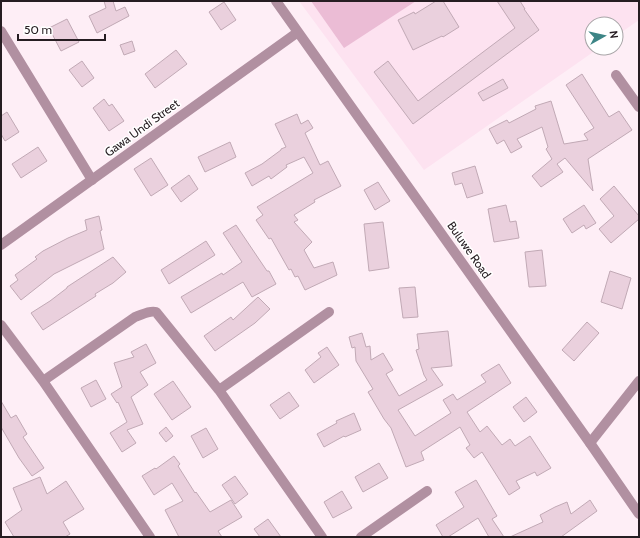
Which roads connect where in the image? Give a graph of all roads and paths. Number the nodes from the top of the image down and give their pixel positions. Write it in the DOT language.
graph roads {
  1 [pos="276,1"];
  2 [pos="1,31"];
  3 [pos="298,32"];
  4 [pos="616,75"];
  5 [pos="639,107"];
  6 [pos="92,180"];
  7 [pos="1,245"];
  8 [pos="329,312"];
  9 [pos="1,325"];
  10 [pos="43,381"];
  11 [pos="639,381"];
  12 [pos="219,390"];
  13 [pos="590,443"];
  14 [pos="427,491"];
  15 [pos="639,514"];
  16 [pos="150,537"];
  17 [pos="322,537"];
  18 [pos="361,537"];
  1 -- 3 [label="street, Buluwe Road"];
  2 -- 6 [label="street"];
  3 -- 6 [label="street, Gawa Undi Street"];
  3 -- 13 [label="street, Buluwe Road"];
  4 -- 5 [label="street"];
  6 -- 7 [label="street, Gawa Undi Street"];
  8 -- 12 [label="street"];
  9 -- 10 [label="street"];
  10 -- 12 [label="street"];
  10 -- 16 [label="street"];
  11 -- 13 [label="street"];
  12 -- 17 [label="street"];
  13 -- 15 [label="street, Buluwe Road"];
  14 -- 18 [label="street"];
}
